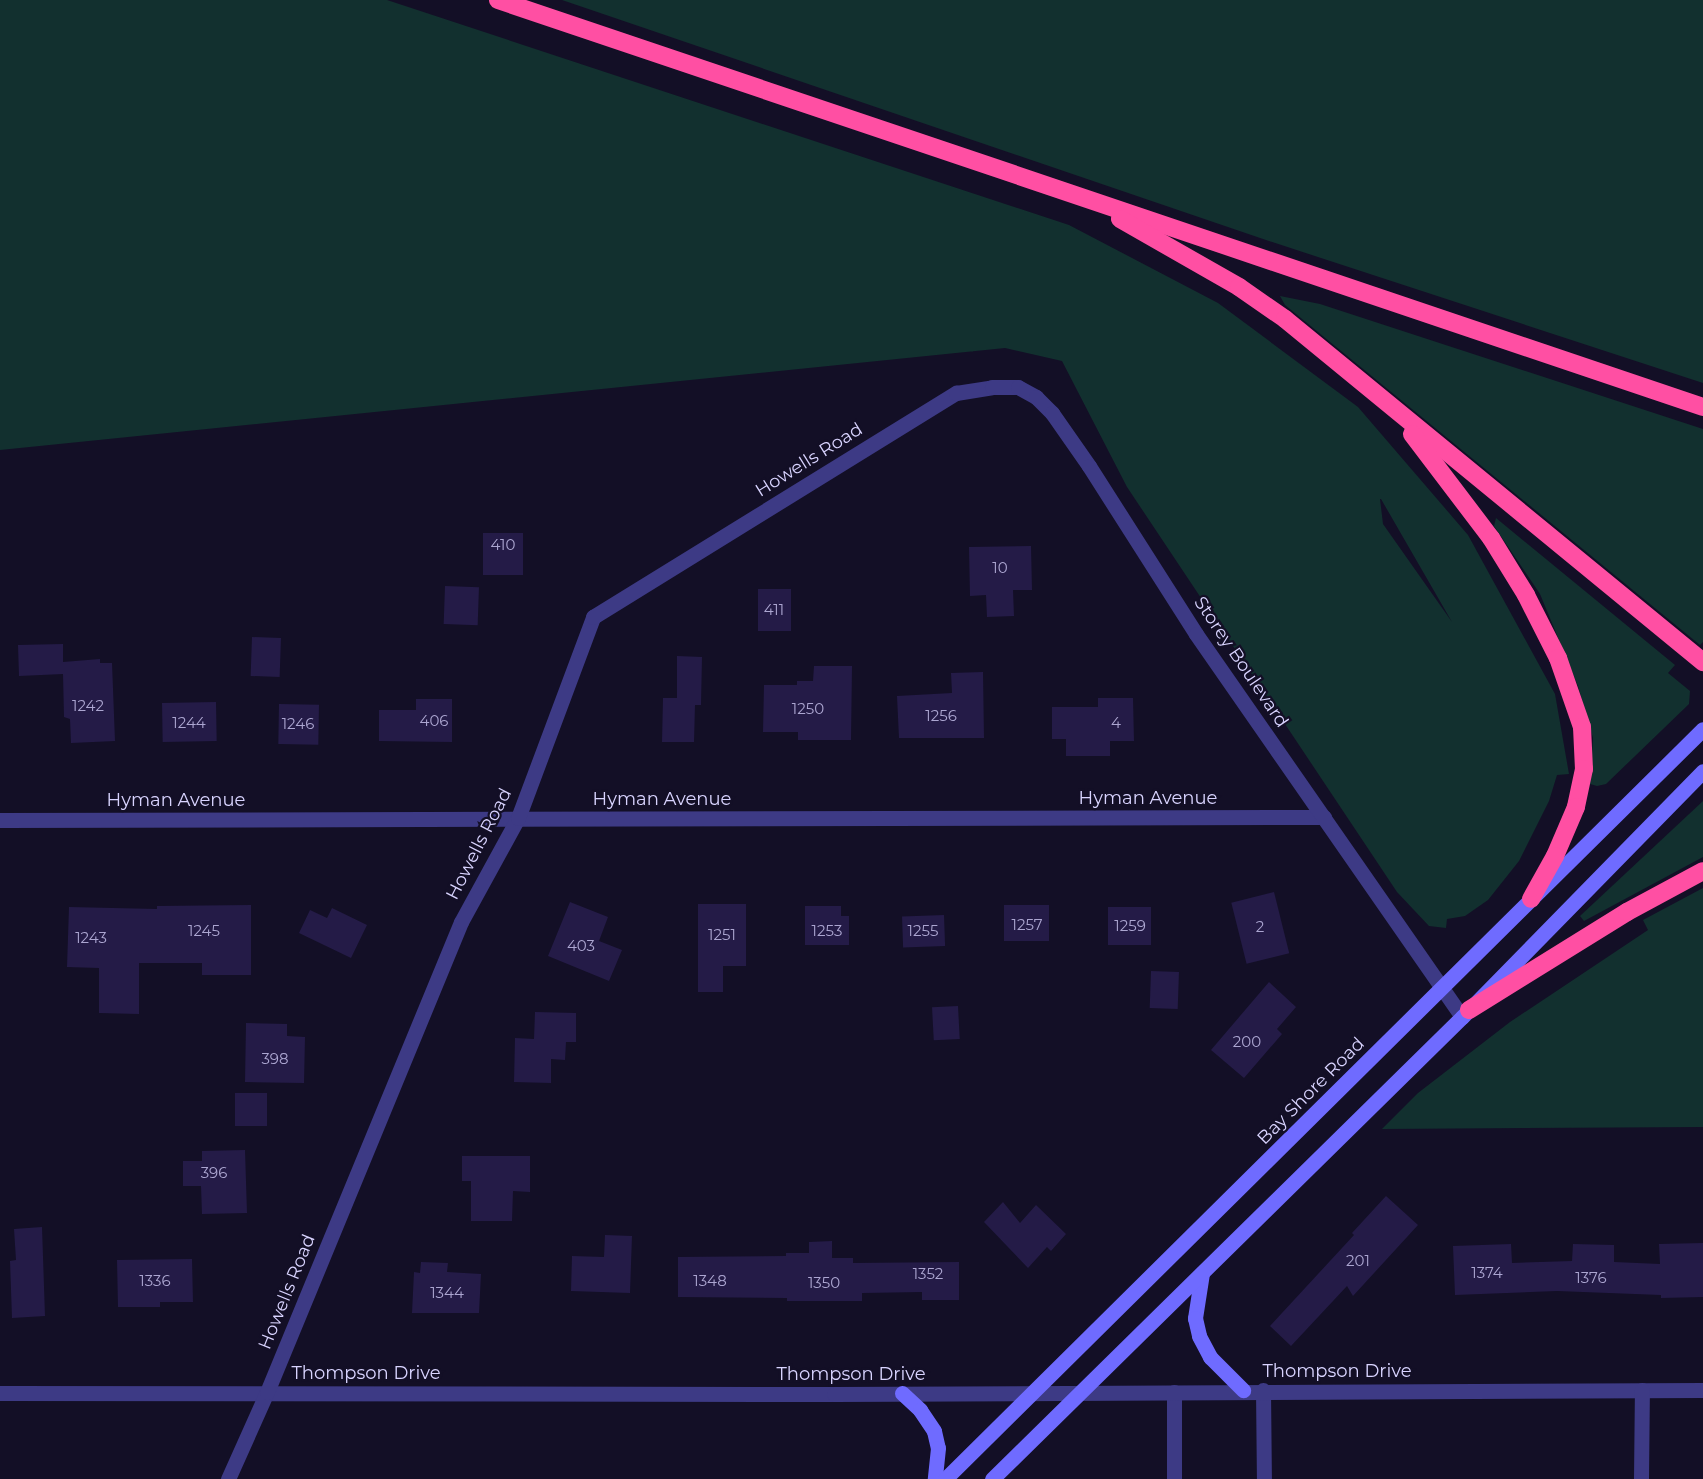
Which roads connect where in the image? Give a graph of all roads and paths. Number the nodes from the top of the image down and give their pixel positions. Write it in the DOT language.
graph roads {
  1 [pos="498,0"];
  2 [pos="1082,197"];
  3 [pos="956,393"];
  4 [pos="1703,407"];
  5 [pos="1393,409"];
  6 [pos="1703,662"];
  7 [pos="1703,729"];
  8 [pos="1703,771"];
  9 [pos="1324,817"];
  10 [pos="518,818"];
  11 [pos="0,820"];
  12 [pos="1703,871"];
  13 [pos="1531,899"];
  14 [pos="1443,988"];
  15 [pos="1465,1013"];
  16 [pos="1202,1273"];
  17 [pos="1243,1390"];
  18 [pos="1263,1390"];
  19 [pos="1642,1390"];
  20 [pos="1703,1390"];
  21 [pos="267,1392"];
  22 [pos="1034,1392"];
  23 [pos="1080,1392"];
  24 [pos="1174,1392"];
  25 [pos="0,1393"];
  26 [pos="902,1393"];
  27 [pos="228,1479"];
  28 [pos="934,1479"];
  29 [pos="945,1479"];
  30 [pos="992,1479"];
  31 [pos="1174,1479"];
  32 [pos="1264,1479"];
  33 [pos="1641,1479"];
  1 -- 2 [label="highway"];
  2 -- 4 [label="highway"];
  2 -- 5 [label="highway"];
  3 -- 9 [label="street, Storey Boulevard"];
  3 -- 10 [label="street, Howells Road"];
  5 -- 6 [label="highway"];
  5 -- 13 [label="highway"];
  7 -- 13 [label="main road, Bay Shore Road"];
  8 -- 15 [label="main road"];
  9 -- 10 [label="street, Hyman Avenue"];
  9 -- 14 [label="street, Storey Boulevard"];
  10 -- 11 [label="street, Hyman Avenue"];
  10 -- 21 [label="street, Howells Road"];
  12 -- 15 [label="highway"];
  13 -- 14 [label="main road, Bay Shore Road"];
  14 -- 15 [label="street, Storey Boulevard"];
  14 -- 22 [label="main road, Bay Shore Road"];
  15 -- 16 [label="main road"];
  16 -- 17 [label="main road"];
  16 -- 23 [label="main road"];
  17 -- 18 [label="street, Thompson Drive"];
  17 -- 24 [label="street, Thompson Drive"];
  18 -- 19 [label="street, Thompson Drive"];
  18 -- 32 [label="street"];
  19 -- 20 [label="street, Thompson Drive"];
  19 -- 33 [label="street"];
  21 -- 25 [label="street, Thompson Drive"];
  21 -- 26 [label="street, Thompson Drive"];
  21 -- 27 [label="street, Howells Road"];
  22 -- 23 [label="street, Thompson Drive"];
  22 -- 26 [label="street, Thompson Drive"];
  22 -- 29 [label="main road, Bay Shore Road"];
  23 -- 24 [label="street, Thompson Drive"];
  23 -- 30 [label="main road"];
  24 -- 31 [label="street"];
  26 -- 28 [label="main road"];
}
